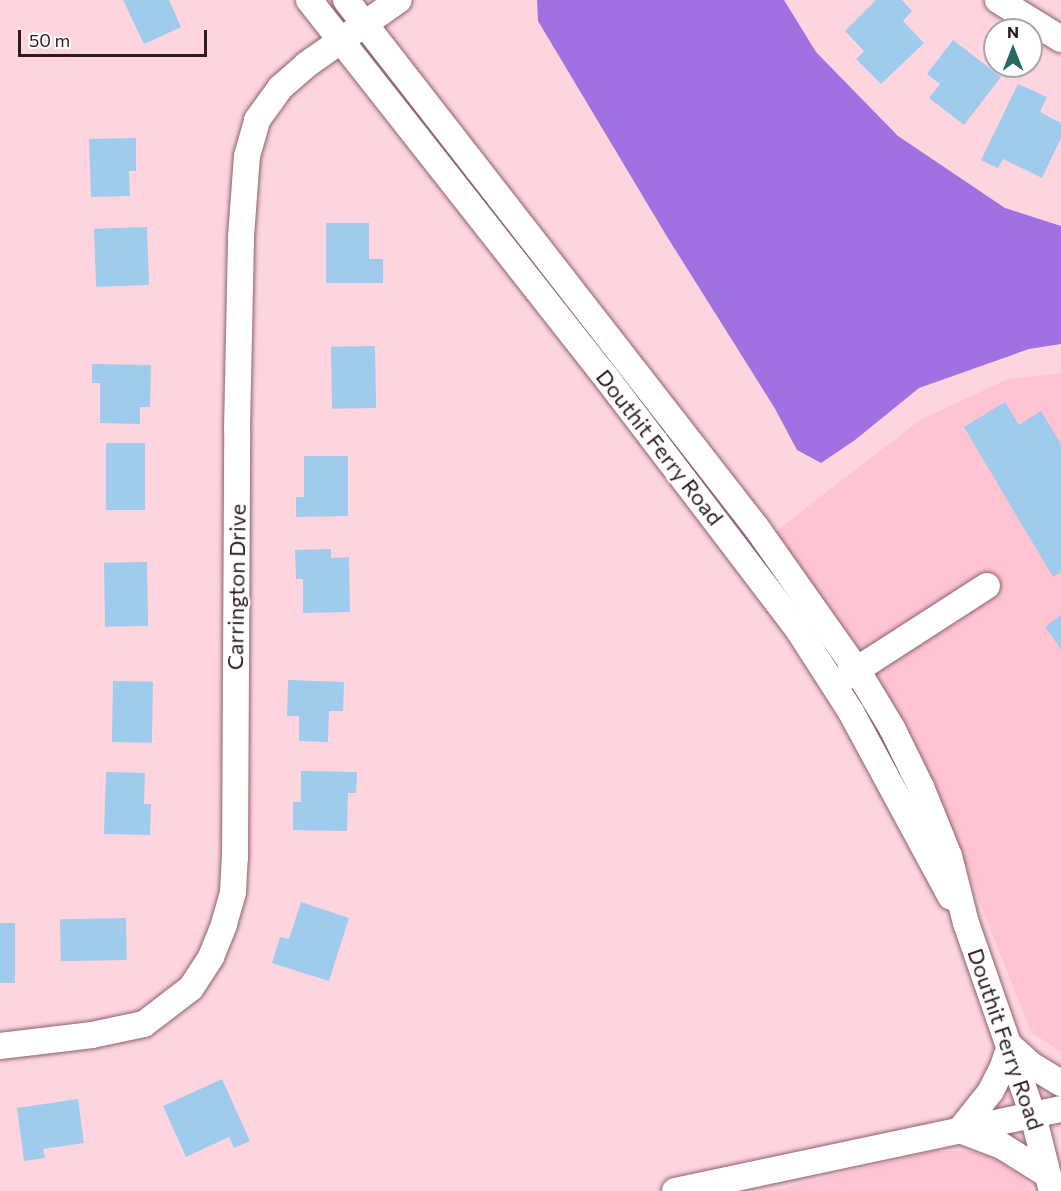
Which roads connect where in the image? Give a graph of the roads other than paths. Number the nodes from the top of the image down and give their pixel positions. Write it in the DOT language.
graph roads {
  1 [pos="309,0"];
  2 [pos="346,0"];
  3 [pos="399,0"];
  4 [pos="998,0"];
  5 [pos="366,24"];
  6 [pos="1061,39"];
  7 [pos="341,41"];
  8 [pos="987,586"];
  9 [pos="857,670"];
  10 [pos="833,684"];
  11 [pos="966,923"];
  12 [pos="1010,1046"];
  13 [pos="0,1047"];
  14 [pos="1061,1083"];
  15 [pos="1061,1109"];
  16 [pos="1033,1115"];
  17 [pos="960,1130"];
  18 [pos="1053,1178"];
  19 [pos="675,1191"];
  1 -- 7 [label="street, Douthit Ferry Road"];
  2 -- 5 [label="street, Douthit Ferry Road"];
  3 -- 5 [label="street, Carrington Drive"];
  4 -- 6 [label="street"];
  5 -- 7 [label="street, Carrington Drive"];
  5 -- 9 [label="street, Douthit Ferry Road"];
  7 -- 10 [label="street, Douthit Ferry Road"];
  7 -- 13 [label="street, Carrington Drive"];
  8 -- 9 [label="street"];
  9 -- 10 [label="street"];
  9 -- 11 [label="street, Douthit Ferry Road"];
  10 -- 11 [label="street, Douthit Ferry Road"];
  11 -- 12 [label="street, Douthit Ferry Road"];
  12 -- 14 [label="street"];
  12 -- 16 [label="street, Douthit Ferry Road"];
  12 -- 17 [label="street"];
  15 -- 16 [label="street"];
  16 -- 17 [label="street"];
  16 -- 18 [label="street, Douthit Ferry Road"];
  17 -- 18 [label="street"];
  17 -- 19 [label="street"];
}
